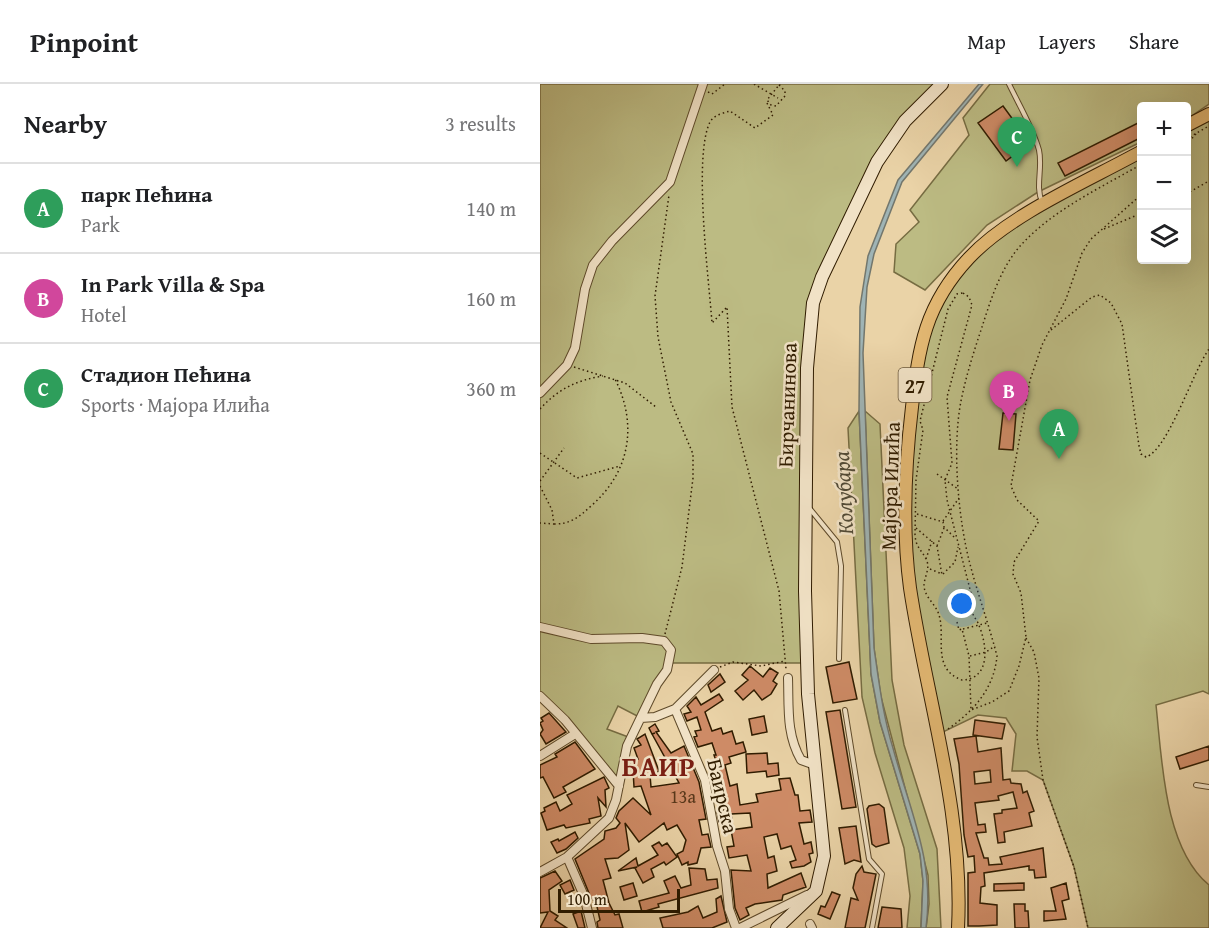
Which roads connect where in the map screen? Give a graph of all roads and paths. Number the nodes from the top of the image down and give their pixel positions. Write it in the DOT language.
graph roads {
  1 [pos="725,84"];
  2 [pos="754,84"];
  3 [pos="780,84"];
  4 [pos="942,84"];
  5 [pos="1009,84"];
  6 [pos="703,87"];
  7 [pos="772,93"];
  8 [pos="778,98"];
  9 [pos="767,103"];
  10 [pos="1209,114"];
  11 [pos="1209,126"];
  12 [pos="1191,130"];
  13 [pos="1137,154"];
  14 [pos="1137,167"];
  15 [pos="1209,181"];
  16 [pos="670,182"];
  17 [pos="1191,191"];
  18 [pos="1137,198"];
  19 [pos="1043,206"];
  20 [pos="1137,215"];
  21 [pos="1101,230"];
  22 [pos="1048,333"];
  23 [pos="1209,349"];
  24 [pos="567,365"];
  25 [pos="607,375"];
  26 [pos="615,379"];
  27 [pos="540,393"];
  28 [pos="656,407"];
  29 [pos="540,409"];
  30 [pos="564,448"];
  31 [pos="540,453"];
  32 [pos="553,462"];
  33 [pos="621,465"];
  34 [pos="938,474"];
  35 [pos="945,480"];
  36 [pos="540,481"];
  37 [pos="540,486"];
  38 [pos="958,489"];
  39 [pos="959,497"];
  40 [pos="804,502"];
  41 [pos="950,512"];
  42 [pos="916,514"];
  43 [pos="943,522"];
  44 [pos="540,523"];
  45 [pos="554,524"];
  46 [pos="944,527"];
  47 [pos="916,528"];
  48 [pos="956,539"];
  49 [pos="932,540"];
  50 [pos="937,546"];
  51 [pos="958,546"];
  52 [pos="926,559"];
  53 [pos="928,568"];
  54 [pos="942,575"];
  55 [pos="957,622"];
  56 [pos="987,623"];
  57 [pos="979,625"];
  58 [pos="540,627"];
  59 [pos="962,629"];
  60 [pos="1026,637"];
  61 [pos="664,641"];
  62 [pos="994,646"];
  63 [pos="986,652"];
  64 [pos="969,656"];
  65 [pos="839,658"];
  66 [pos="785,661"];
  67 [pos="714,670"];
  68 [pos="788,678"];
  69 [pos="969,680"];
  70 [pos="540,696"];
  71 [pos="675,710"];
  72 [pos="845,710"];
  73 [pos="971,710"];
  74 [pos="641,718"];
  75 [pos="575,734"];
  76 [pos="939,734"];
  77 [pos="540,756"];
  78 [pos="815,765"];
  79 [pos="1196,785"];
  80 [pos="619,786"];
  81 [pos="1209,788"];
  82 [pos="567,857"];
  83 [pos="540,872"];
  84 [pos="816,891"];
  85 [pos="592,928"];
  86 [pos="738,928"];
  87 [pos="777,928"];
  88 [pos="872,928"];
  89 [pos="958,928"];
  90 [pos="1088,928"];
  1 -- 6 [label="path"];
  2 -- 7 [label="path"];
  3 -- 7 [label="path"];
  3 -- 9 [label="path"];
  4 -- 40 [label="main road, Бирчанинова"];
  5 -- 19 [label="lane"];
  6 -- 16 [label="street"];
  7 -- 8 [label="path"];
  7 -- 9 [label="path"];
  9 -- 66 [label="path"];
  10 -- 12 [label="main road"];
  11 -- 12 [label="path"];
  13 -- 19 [label="main road, Мајора Илића / 27"];
  14 -- 38 [label="path"];
  15 -- 17 [label="path"];
  16 -- 24 [label="street"];
  16 -- 61 [label="path"];
  18 -- 21 [label="path"];
  19 -- 76 [label="main road, Мајора Илића / 27"];
  20 -- 21 [label="path"];
  21 -- 22 [label="path"];
  22 -- 23 [label="path"];
  22 -- 60 [label="path"];
  24 -- 25 [label="path"];
  24 -- 27 [label="street"];
  25 -- 26 [label="path"];
  25 -- 29 [label="path"];
  26 -- 28 [label="path"];
  26 -- 33 [label="path"];
  30 -- 32 [label="path"];
  31 -- 32 [label="path"];
  32 -- 33 [label="path"];
  32 -- 36 [label="path"];
  33 -- 45 [label="path"];
  34 -- 35 [label="path"];
  35 -- 38 [label="path"];
  35 -- 41 [label="path"];
  35 -- 42 [label="path"];
  37 -- 45 [label="path"];
  38 -- 39 [label="path"];
  39 -- 41 [label="path"];
  39 -- 56 [label="path"];
  40 -- 65 [label="lane"];
  40 -- 78 [label="main road, Бирчанинова"];
  41 -- 43 [label="path"];
  41 -- 48 [label="path"];
  42 -- 43 [label="path"];
  42 -- 47 [label="path"];
  43 -- 46 [label="path"];
  44 -- 45 [label="path"];
  46 -- 48 [label="path"];
  46 -- 50 [label="path"];
  47 -- 49 [label="path"];
  47 -- 52 [label="path"];
  48 -- 51 [label="path"];
  49 -- 50 [label="path"];
  49 -- 52 [label="path"];
  50 -- 54 [label="path"];
  51 -- 54 [label="path"];
  51 -- 57 [label="path"];
  52 -- 53 [label="path"];
  53 -- 54 [label="path"];
  53 -- 69 [label="path"];
  55 -- 59 [label="path"];
  56 -- 57 [label="path"];
  56 -- 62 [label="path"];
  57 -- 59 [label="path"];
  57 -- 63 [label="path"];
  58 -- 61 [label="street"];
  59 -- 64 [label="path"];
  60 -- 73 [label="path"];
  60 -- 90 [label="path"];
  61 -- 74 [label="street"];
  62 -- 63 [label="path"];
  62 -- 73 [label="path"];
  63 -- 64 [label="path"];
  63 -- 69 [label="path"];
  64 -- 69 [label="path"];
  66 -- 67 [label="path"];
  66 -- 68 [label="path"];
  67 -- 71 [label="street"];
  68 -- 78 [label="street"];
  69 -- 73 [label="path"];
  70 -- 75 [label="street"];
  71 -- 74 [label="street"];
  71 -- 86 [label="street, Баирска"];
  72 -- 88 [label="lane"];
  73 -- 76 [label="path"];
  74 -- 80 [label="street"];
  75 -- 77 [label="street"];
  75 -- 80 [label="street"];
  76 -- 89 [label="main road, Мајора Илића / 27"];
  78 -- 84 [label="main road, Бирчанинова"];
  79 -- 81 [label="lane"];
  80 -- 82 [label="street"];
  82 -- 83 [label="street"];
  82 -- 85 [label="street"];
  84 -- 86 [label="street"];
  84 -- 87 [label="main road"];
}
